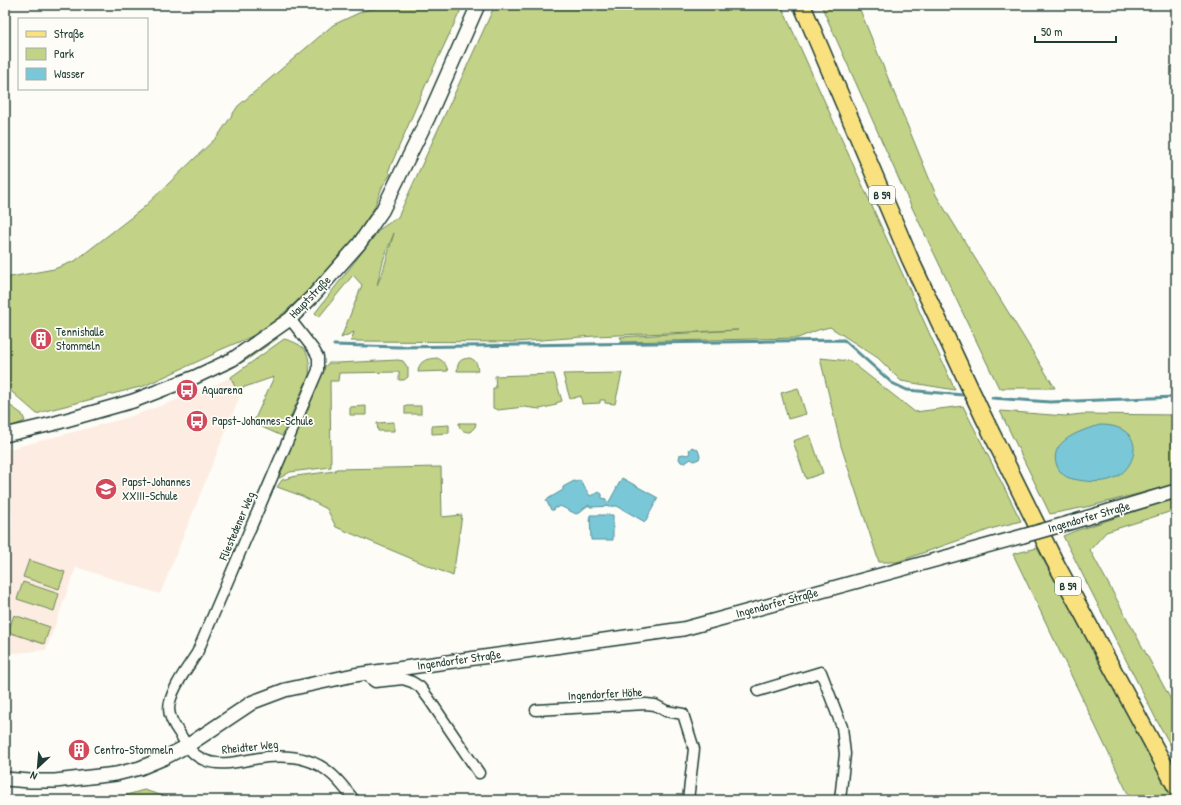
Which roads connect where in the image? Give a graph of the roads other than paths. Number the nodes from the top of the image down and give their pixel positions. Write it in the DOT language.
graph roads {
  1 [pos="478,5"];
  2 [pos="802,5"];
  3 [pos="290,319"];
  4 [pos="5,435"];
  5 [pos="1176,491"];
  6 [pos="369,672"];
  7 [pos="758,690"];
  8 [pos="536,710"];
  9 [pos="187,746"];
  10 [pos="479,773"];
  11 [pos="5,779"];
  12 [pos="1176,787"];
  13 [pos="354,800"];
  14 [pos="688,800"];
  15 [pos="840,800"];
  1 -- 3 [label="street, Hauptstraße"];
  2 -- 12 [label="main road, B 59"];
  3 -- 4 [label="street, Hauptstraße"];
  3 -- 9 [label="street, Fliestedener Weg"];
  5 -- 6 [label="street, Ingendorfer Straße, bridge"];
  6 -- 9 [label="street, Ingendorfer Straße"];
  6 -- 10 [label="street, Ingendorfer Straße"];
  7 -- 15 [label="street"];
  8 -- 14 [label="street, Ingendorfer Höhe"];
  9 -- 11 [label="street, Ingendorfer Straße"];
  9 -- 13 [label="street, Rheidter Weg"];
}
